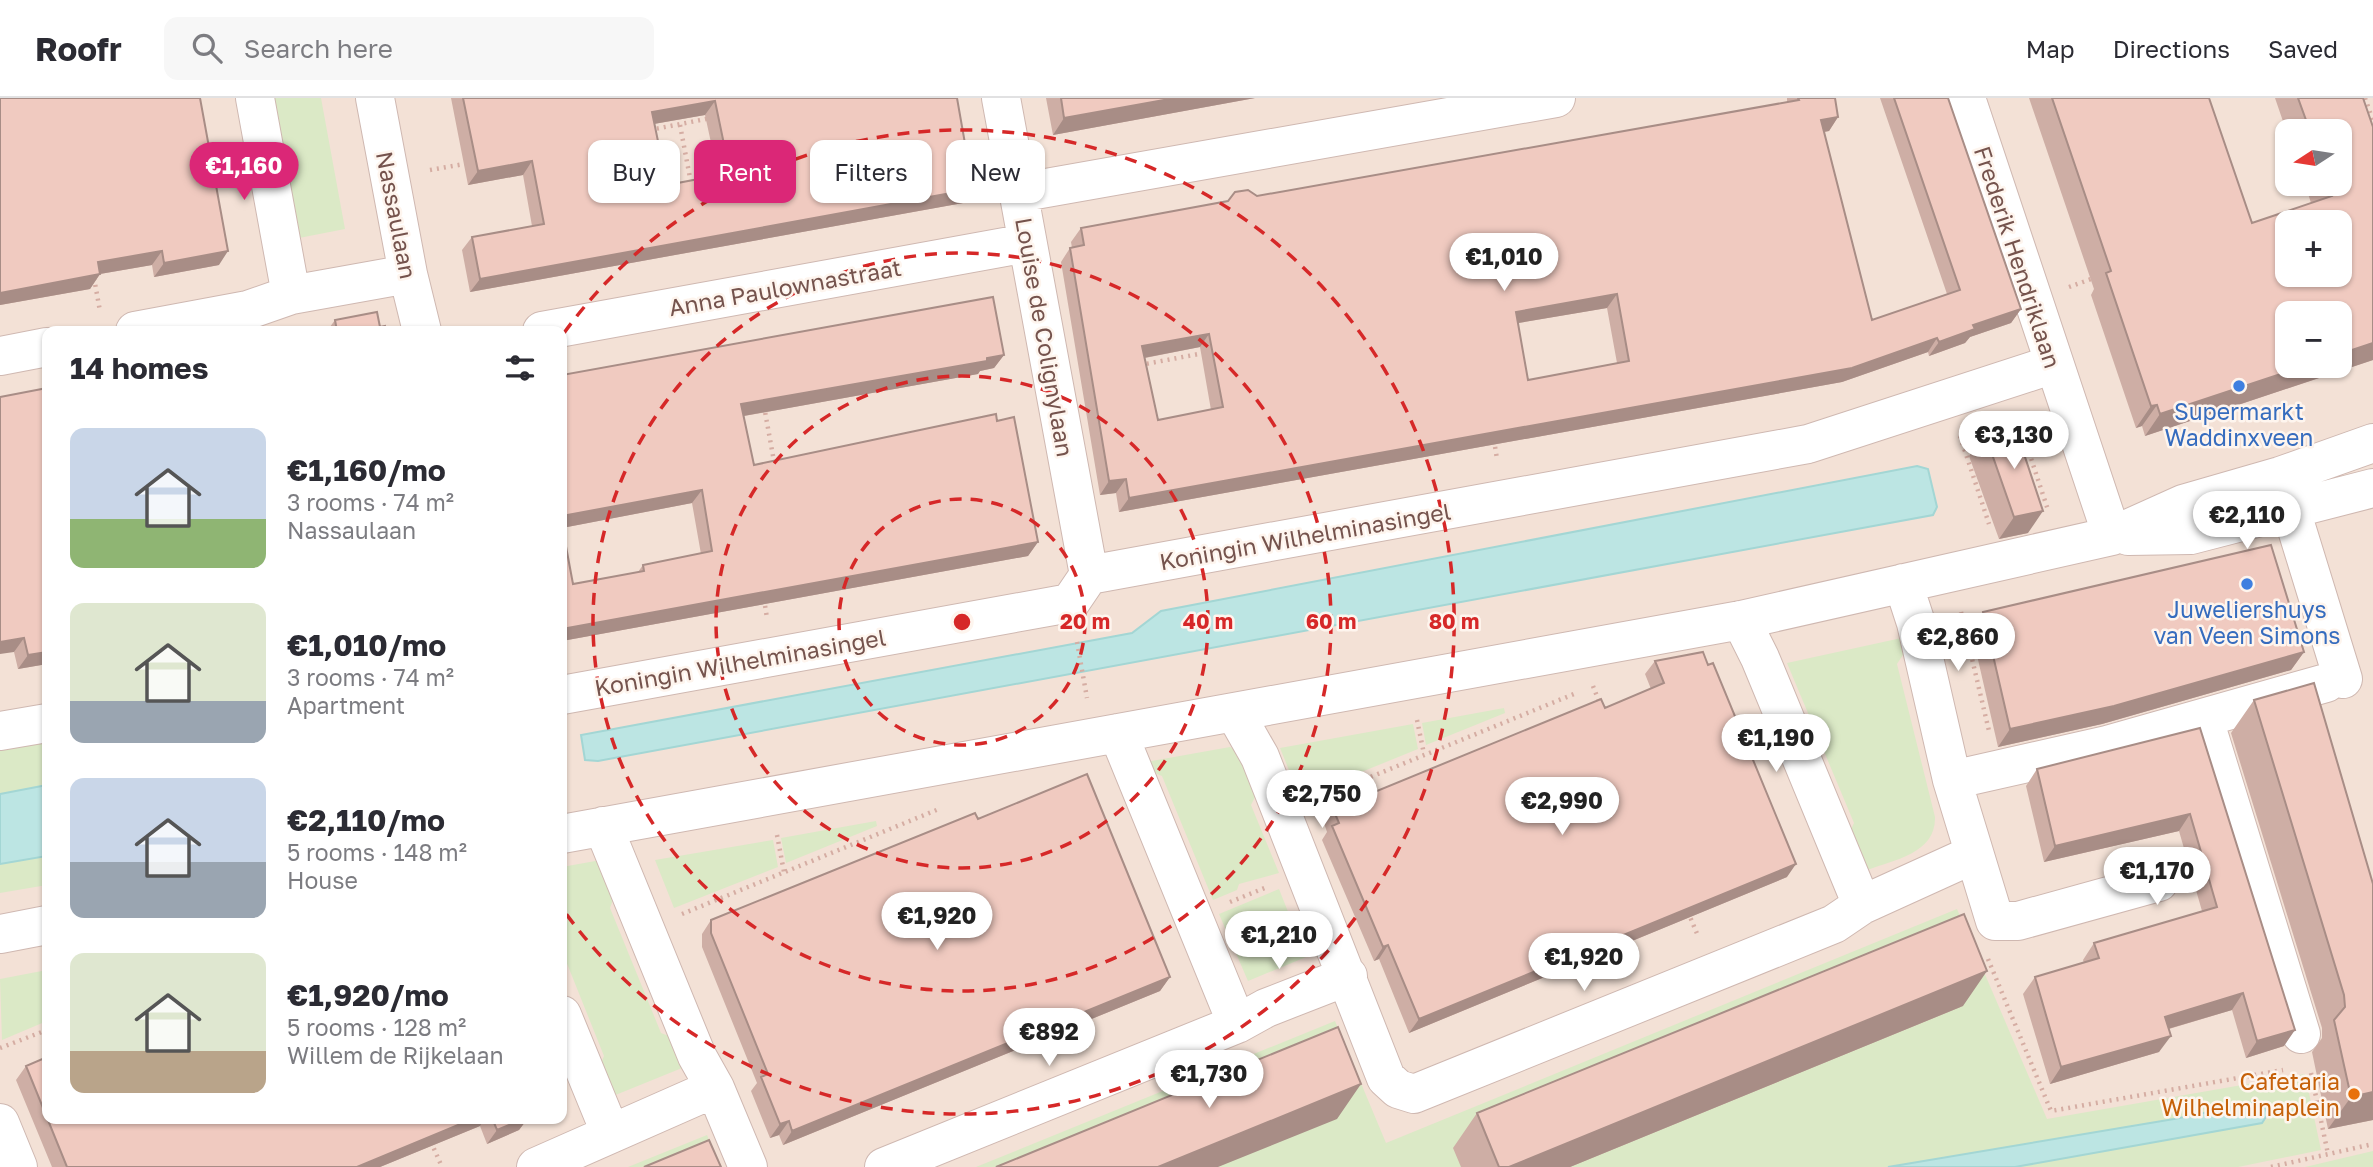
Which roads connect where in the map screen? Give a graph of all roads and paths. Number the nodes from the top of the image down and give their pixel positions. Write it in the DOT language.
graph roads {
  1 [pos="255,98"];
  2 [pos="375,98"];
  3 [pos="1001,98"];
  4 [pos="1556,98"];
  5 [pos="1966,98"];
  6 [pos="2365,98"];
  7 [pos="712,108"];
  8 [pos="2373,121"];
  9 [pos="680,125"];
  10 [pos="641,132"];
  11 [pos="1009,140"];
  12 [pos="482,161"];
  13 [pos="390,177"];
  14 [pos="1045,188"];
  15 [pos="693,192"];
  16 [pos="1020,203"];
  17 [pos="1027,243"];
  18 [pos="408,274"];
  19 [pos="94,276"];
  20 [pos="2096,278"];
  21 [pos="291,295"];
  22 [pos="2032,300"];
  23 [pos="118,324"];
  24 [pos="421,326"];
  25 [pos="567,326"];
  26 [pos="42,348"];
  27 [pos="1214,352"];
  28 [pos="0,356"];
  29 [pos="2054,365"];
  30 [pos="1134,366"];
  31 [pos="2005,380"];
  32 [pos="1948,399"];
  33 [pos="763,401"];
  34 [pos="1493,435"];
  35 [pos="2373,443"];
  36 [pos="788,465"];
  37 [pos="775,468"];
  38 [pos="763,470"];
  39 [pos="2373,488"];
  40 [pos="2285,492"];
  41 [pos="1504,499"];
  42 [pos="2050,518"];
  43 [pos="1991,531"];
  44 [pos="2112,536"];
  45 [pos="1089,575"];
  46 [pos="1903,583"];
  47 [pos="762,591"];
  48 [pos="1961,612"];
  49 [pos="1741,620"];
  50 [pos="1075,628"];
  51 [pos="1586,649"];
  52 [pos="775,656"];
  53 [pos="1084,683"];
  54 [pos="1593,687"];
  55 [pos="567,694"];
  56 [pos="1603,710"];
  57 [pos="1235,713"];
  58 [pos="2204,719"];
  59 [pos="42,724"];
  60 [pos="0,731"];
  61 [pos="1118,733"];
  62 [pos="1998,770"];
  63 [pos="1951,780"];
  64 [pos="942,808"];
  65 [pos="1283,813"];
  66 [pos="603,827"];
  67 [pos="567,833"];
  68 [pos="1972,855"];
  69 [pos="1306,870"];
  70 [pos="2160,882"];
  71 [pos="1683,900"];
  72 [pos="1862,905"];
  73 [pos="1194,918"];
  74 [pos="1995,921"];
  75 [pos="42,926"];
  76 [pos="645,929"];
  77 [pos="0,934"];
  78 [pos="1714,972"];
  79 [pos="1348,976"];
  80 [pos="1056,1014"];
  81 [pos="1237,1024"];
  82 [pos="567,1027"];
  83 [pos="42,1032"];
  84 [pos="0,1048"];
  85 [pos="2301,1056"];
  86 [pos="1085,1086"];
  87 [pos="715,1088"];
  88 [pos="0,1123"];
  89 [pos="426,1130"];
  90 [pos="610,1132"];
  91 [pos="2373,1144"];
  92 [pos="2328,1154"];
  93 [pos="18,1167"];
  94 [pos="442,1167"];
  95 [pos="536,1167"];
  96 [pos="748,1167"];
  97 [pos="884,1167"];
  98 [pos="2272,1167"];
  1 -- 21 [label="street"];
  2 -- 13 [label="street, Nassaulaan"];
  3 -- 11 [label="street, Louise de Colignylaan"];
  4 -- 14 [label="street"];
  5 -- 22 [label="street, Frederik Hendriklaan"];
  6 -- 8 [label="path"];
  7 -- 9 [label="path"];
  9 -- 10 [label="path"];
  9 -- 15 [label="path"];
  12 -- 13 [label="path"];
  13 -- 18 [label="street, Nassaulaan"];
  16 -- 17 [label="street, Louise de Colignylaan"];
  17 -- 25 [label="street, Anna Paulownastraat"];
  17 -- 45 [label="street, Louise de Colignylaan"];
  18 -- 21 [label="street"];
  18 -- 24 [label="street, Nassaulaan"];
  19 -- 23 [label="path"];
  20 -- 22 [label="path"];
  21 -- 23 [label="street"];
  22 -- 29 [label="street, Frederik Hendriklaan"];
  26 -- 28 [label="street"];
  27 -- 30 [label="path"];
  29 -- 31 [label="street, Koningin Wilhelminasingel"];
  29 -- 44 [label="street, Frederik Hendriklaan"];
  31 -- 32 [label="street, Koningin Wilhelminasingel"];
  31 -- 42 [label="path"];
  32 -- 41 [label="street, Koningin Wilhelminasingel"];
  32 -- 43 [label="path"];
  33 -- 37 [label="path"];
  34 -- 41 [label="path"];
  35 -- 40 [label="street"];
  36 -- 37 [label="path"];
  37 -- 38 [label="path"];
  39 -- 40 [label="street"];
  40 -- 44 [label="street"];
  40 -- 58 [label="street"];
  41 -- 45 [label="street, Koningin Wilhelminasingel"];
  44 -- 46 [label="street"];
  45 -- 52 [label="street, Koningin Wilhelminasingel"];
  46 -- 49 [label="street"];
  46 -- 63 [label="street"];
  47 -- 52 [label="path"];
  48 -- 62 [label="path"];
  49 -- 51 [label="street"];
  49 -- 72 [label="street"];
  50 -- 53 [label="path"];
  51 -- 54 [label="path"];
  51 -- 57 [label="street"];
  52 -- 55 [label="street, Koningin Wilhelminasingel"];
  54 -- 56 [label="path"];
  54 -- 65 [label="path"];
  57 -- 61 [label="street"];
  57 -- 65 [label="street"];
  58 -- 62 [label="street"];
  58 -- 85 [label="street"];
  59 -- 60 [label="street"];
  61 -- 66 [label="street"];
  61 -- 73 [label="street"];
  62 -- 63 [label="street"];
  63 -- 68 [label="street"];
  64 -- 76 [label="path"];
  65 -- 69 [label="street"];
  66 -- 67 [label="street"];
  66 -- 76 [label="street"];
  68 -- 72 [label="street"];
  68 -- 74 [label="street"];
  69 -- 73 [label="path"];
  69 -- 79 [label="street"];
  70 -- 74 [label="street"];
  71 -- 78 [label="path"];
  72 -- 78 [label="street"];
  73 -- 81 [label="street"];
  74 -- 85 [label="path"];
  75 -- 77 [label="street"];
  76 -- 87 [label="street"];
  78 -- 79 [label="street"];
  79 -- 81 [label="street"];
  80 -- 86 [label="path"];
  81 -- 86 [label="street"];
  82 -- 90 [label="street"];
  83 -- 84 [label="path"];
  85 -- 92 [label="path"];
  86 -- 97 [label="street"];
  87 -- 90 [label="street"];
  87 -- 96 [label="street"];
  88 -- 93 [label="street"];
  89 -- 94 [label="path"];
  90 -- 95 [label="street"];
  91 -- 92 [label="path"];
  92 -- 98 [label="path"];
}
